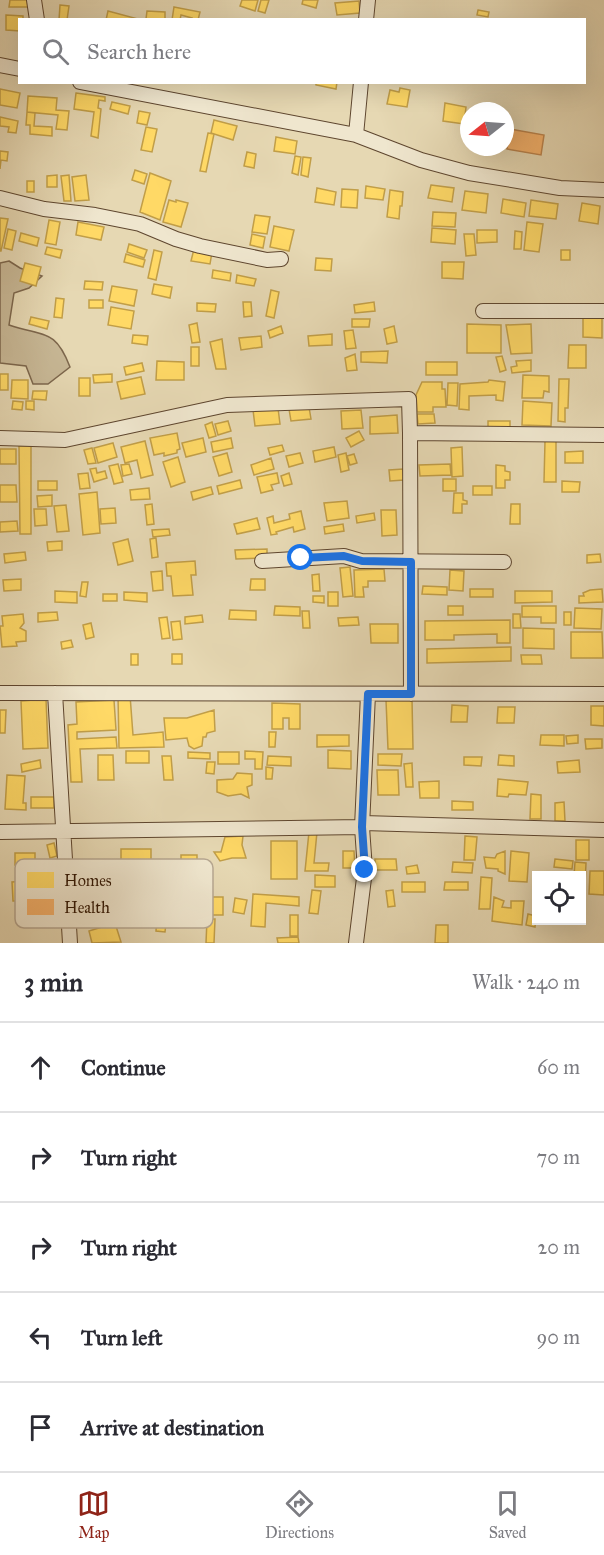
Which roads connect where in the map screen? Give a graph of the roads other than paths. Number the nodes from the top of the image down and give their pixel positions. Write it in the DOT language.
graph roads {
  1 [pos="34,0"];
  2 [pos="368,0"];
  3 [pos="37,18"];
  4 [pos="366,18"];
  5 [pos="0,64"];
  6 [pos="18,68"];
  7 [pos="90,84"];
  8 [pos="361,84"];
  9 [pos="356,135"];
  10 [pos="604,190"];
  11 [pos="0,198"];
  12 [pos="281,260"];
  13 [pos="483,310"];
  14 [pos="604,310"];
  15 [pos="410,433"];
  16 [pos="604,435"];
  17 [pos="0,438"];
  18 [pos="262,561"];
  19 [pos="411,562"];
  20 [pos="504,562"];
  21 [pos="0,693"];
  22 [pos="55,693"];
  23 [pos="368,694"];
  24 [pos="411,694"];
  25 [pos="604,694"];
  26 [pos="363,825"];
  27 [pos="604,830"];
  28 [pos="64,831"];
  29 [pos="0,832"];
  30 [pos="66,859"];
  31 [pos="69,928"];
  32 [pos="70,943"];
  33 [pos="356,943"];
  1 -- 3 [label="street"];
  2 -- 4 [label="street"];
  5 -- 6 [label="street"];
  7 -- 9 [label="street"];
  8 -- 9 [label="street"];
  9 -- 10 [label="street"];
  11 -- 12 [label="street"];
  13 -- 14 [label="street"];
  15 -- 16 [label="street"];
  15 -- 17 [label="street"];
  15 -- 19 [label="street"];
  18 -- 19 [label="street"];
  19 -- 20 [label="street"];
  19 -- 24 [label="street"];
  21 -- 22 [label="street"];
  22 -- 23 [label="street"];
  22 -- 28 [label="street"];
  23 -- 24 [label="street"];
  23 -- 26 [label="street"];
  24 -- 25 [label="street"];
  26 -- 27 [label="street"];
  26 -- 28 [label="street"];
  26 -- 33 [label="street"];
  28 -- 29 [label="street"];
  28 -- 30 [label="street"];
  31 -- 32 [label="street"];
}
